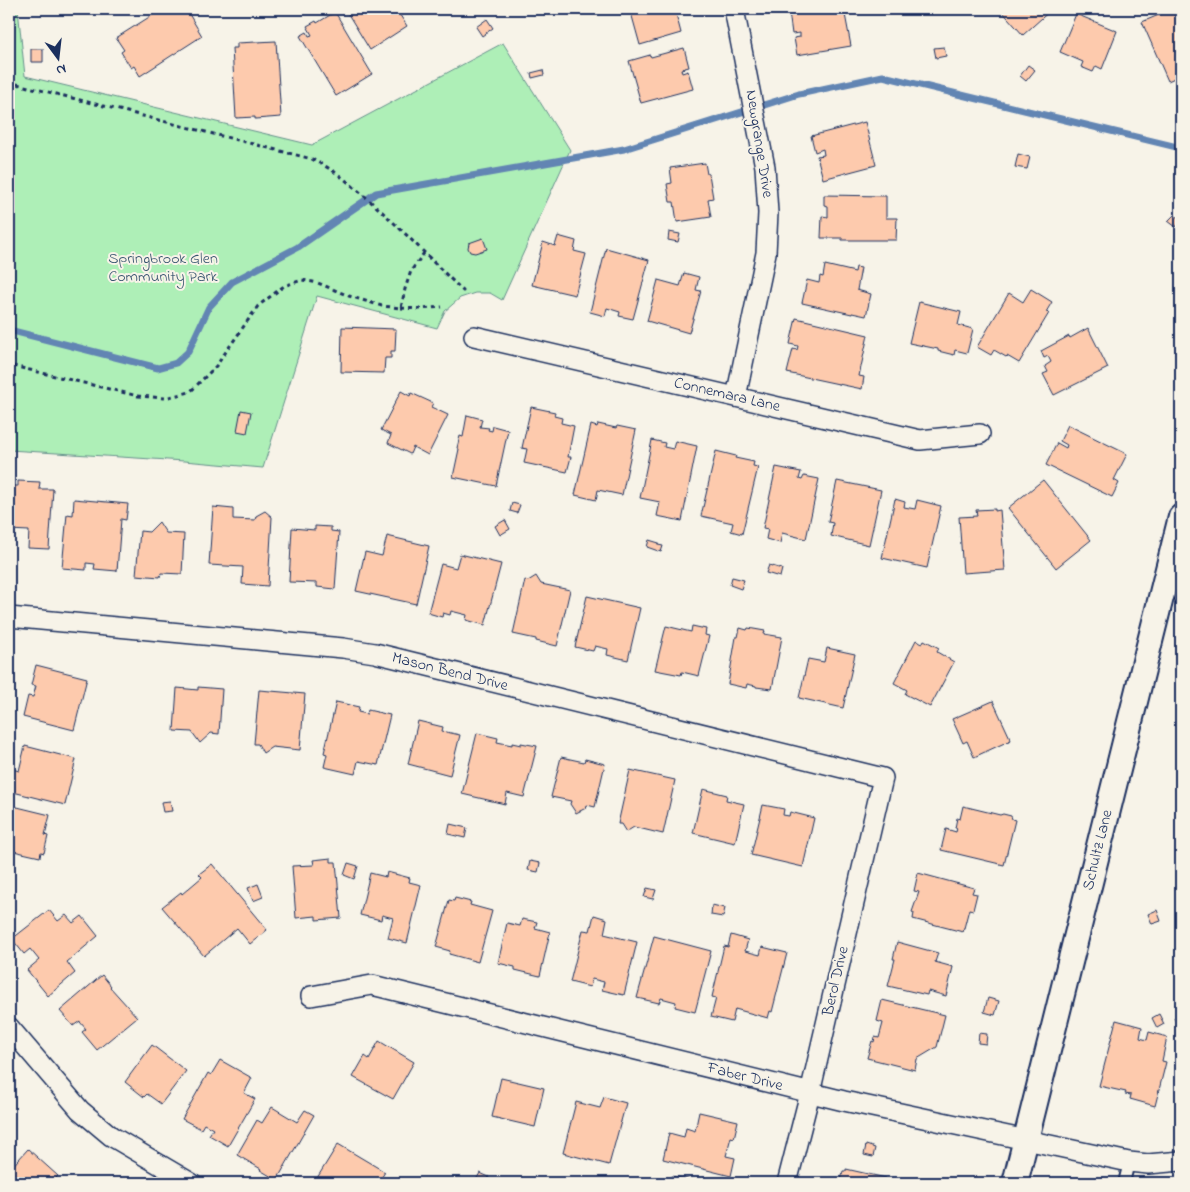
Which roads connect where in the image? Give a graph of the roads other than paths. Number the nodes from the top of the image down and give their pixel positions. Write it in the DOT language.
graph roads {
  1 [pos="734,9"];
  2 [pos="474,336"];
  3 [pos="736,397"];
  4 [pos="980,434"];
  5 [pos="1181,517"];
  6 [pos="9,617"];
  7 [pos="883,778"];
  8 [pos="311,996"];
  9 [pos="9,1027"];
  10 [pos="810,1093"];
  11 [pos="1026,1140"];
  12 [pos="1181,1161"];
  13 [pos="1129,1162"];
  14 [pos="191,1183"];
  15 [pos="787,1183"];
  16 [pos="1015,1183"];
  17 [pos="1124,1183"];
  1 -- 3 [label="street, Newgrange Drive"];
  2 -- 3 [label="street, Connemara Lane"];
  3 -- 4 [label="street, Connemara Lane"];
  5 -- 11 [label="street, Schultz Lane"];
  6 -- 7 [label="street, Mason Bend Drive"];
  7 -- 10 [label="street, Berol Drive"];
  8 -- 10 [label="street, Faber Drive"];
  9 -- 14 [label="street"];
  10 -- 11 [label="street, Faber Drive"];
  10 -- 15 [label="street, Berol Drive"];
  11 -- 13 [label="street, Faber Drive"];
  11 -- 16 [label="street, Schultz Lane"];
  12 -- 13 [label="street, Faber Drive"];
  13 -- 17 [label="lane"];
}
